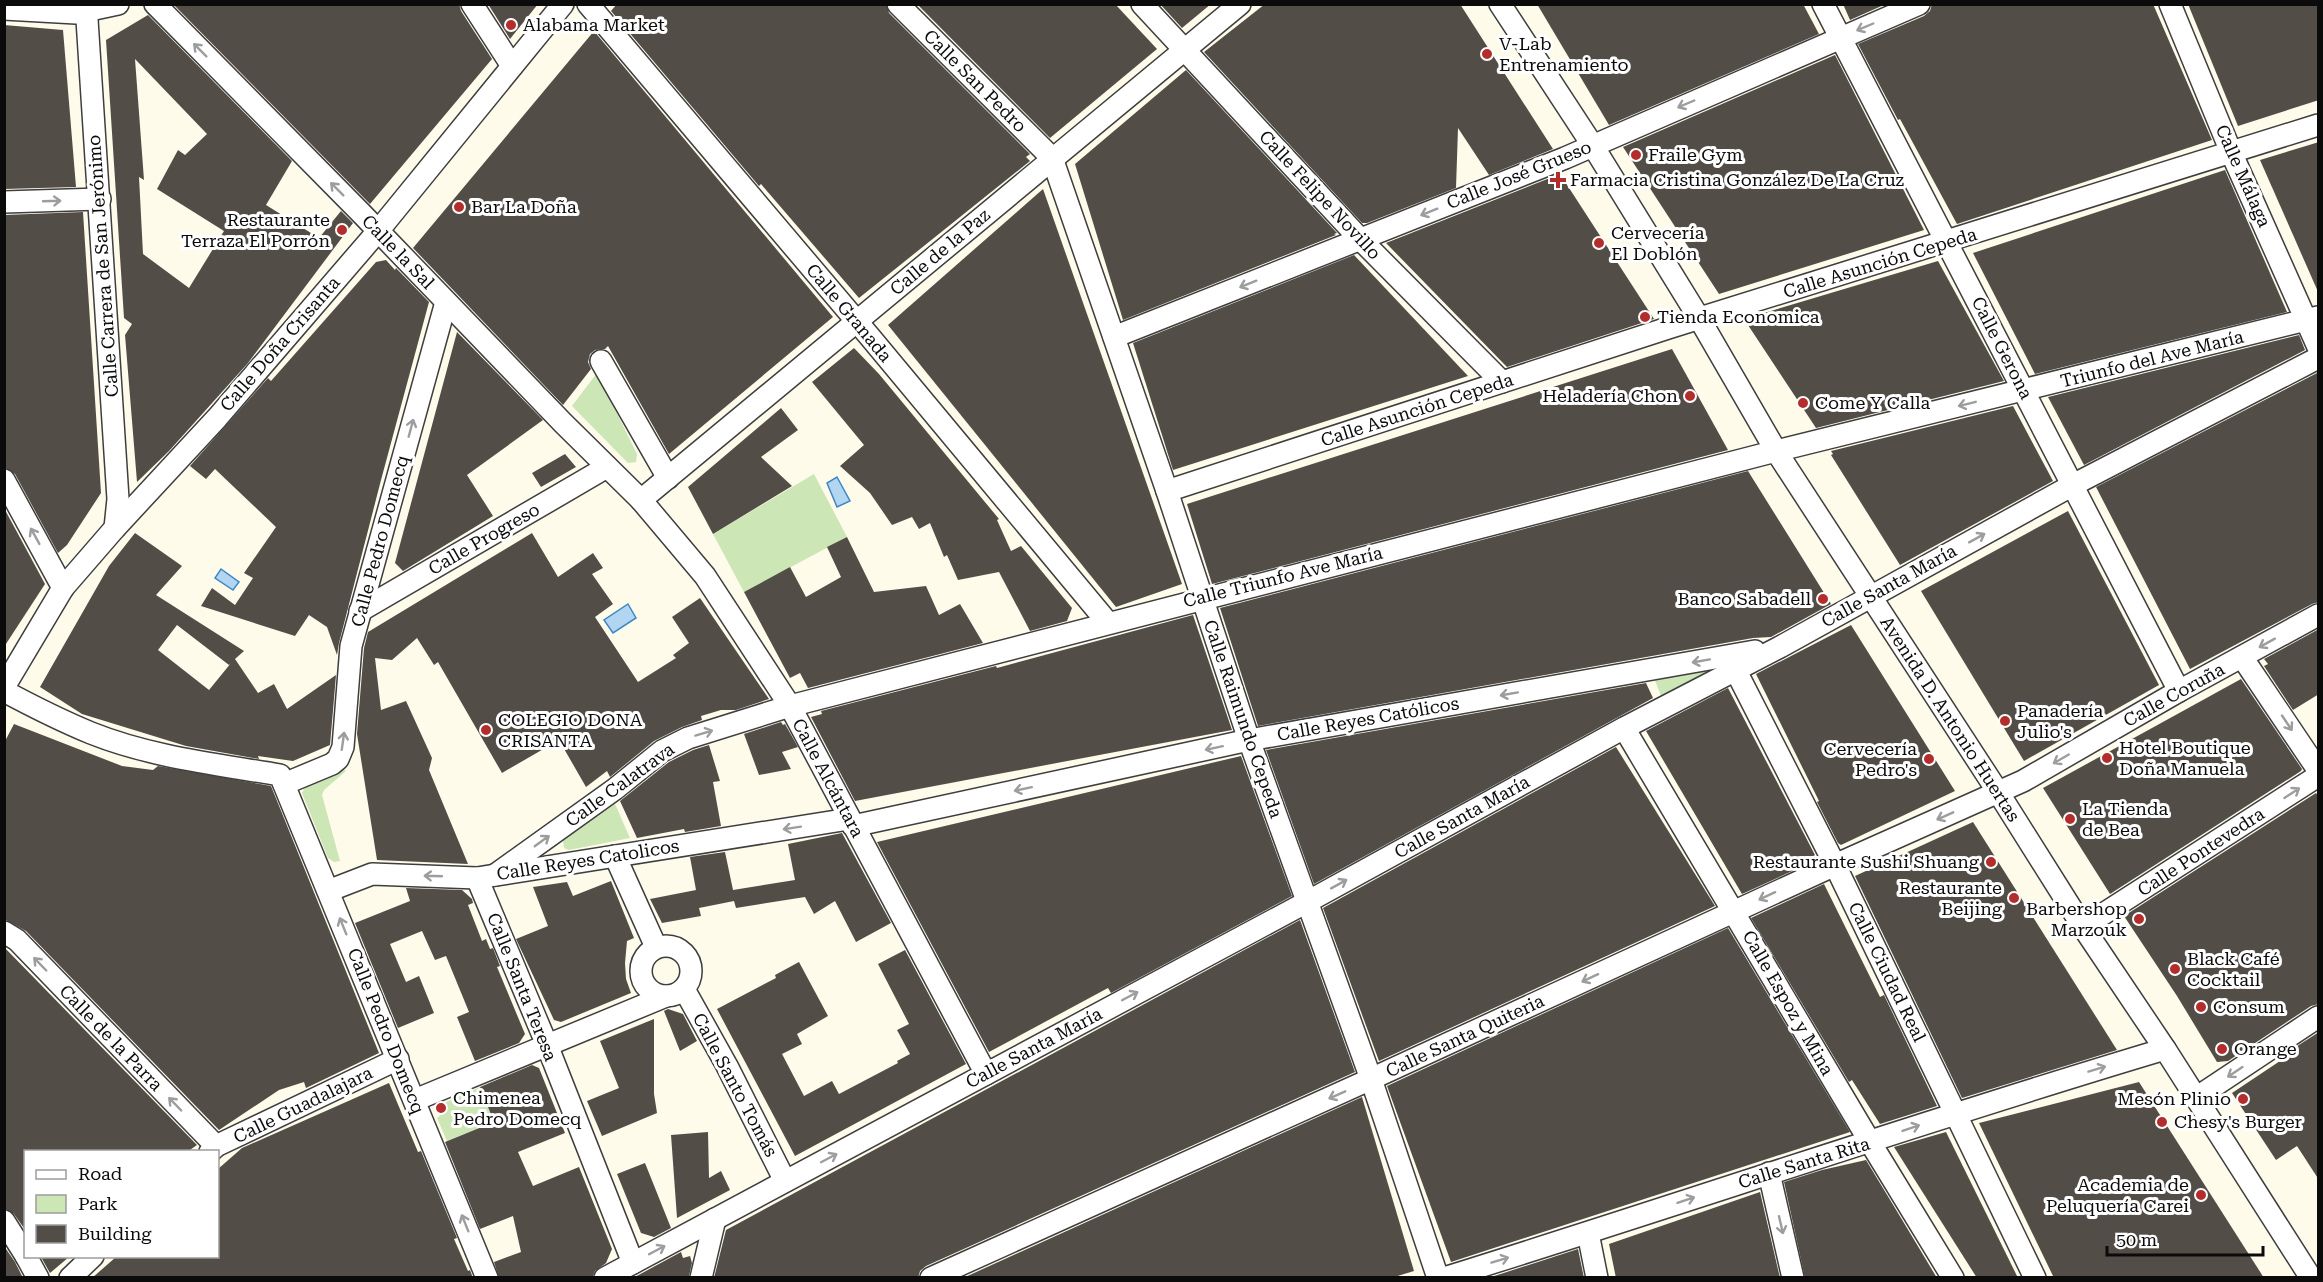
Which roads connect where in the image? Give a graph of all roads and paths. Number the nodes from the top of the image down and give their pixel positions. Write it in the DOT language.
graph roads {
  1 [pos="118,4"];
  2 [pos="155,4"];
  3 [pos="472,4"];
  4 [pos="563,4"];
  5 [pos="588,4"];
  6 [pos="898,4"];
  7 [pos="1142,4"];
  8 [pos="1239,4"];
  9 [pos="1500,4"];
  10 [pos="1824,4"];
  11 [pos="1919,4"];
  12 [pos="2170,4"];
  13 [pos="86,8"];
  14 [pos="4,9"];
  15 [pos="1840,38"];
  16 [pos="1185,49"];
  17 [pos="512,66"];
  18 [pos="2319,125"];
  19 [pos="1593,146"];
  20 [pos="2231,152"];
  21 [pos="1052,159"];
  22 [pos="100,200"];
  23 [pos="4,202"];
  24 [pos="378,231"];
  25 [pos="1360,239"];
  26 [pos="1947,241"];
  27 [pos="446,302"];
  28 [pos="1699,318"];
  29 [pos="2312,319"];
  30 [pos="856,321"];
  31 [pos="1114,337"];
  32 [pos="2319,347"];
  33 [pos="2319,358"];
  34 [pos="601,361"];
  35 [pos="1502,382"];
  36 [pos="2024,391"];
  37 [pos="1776,451"];
  38 [pos="607,467"];
  39 [pos="668,478"];
  40 [pos="4,480"];
  41 [pos="2071,486"];
  42 [pos="1167,491"];
  43 [pos="641,500"];
  44 [pos="115,528"];
  45 [pos="63,588"];
  46 [pos="1870,596"];
  47 [pos="1201,598"];
  48 [pos="360,611"];
  49 [pos="2319,615"];
  50 [pos="1108,623"];
  51 [pos="1779,647"];
  52 [pos="2242,657"];
  53 [pos="1735,669"];
  54 [pos="5,686"];
  55 [pos="2179,691"];
  56 [pos="790,706"];
  57 [pos="1624,728"];
  58 [pos="1249,740"];
  59 [pos="2319,770"];
  60 [pos="2319,776"];
  61 [pos="282,780"];
  62 [pos="1998,792"];
  63 [pos="851,823"];
  64 [pos="615,856"];
  65 [pos="1835,865"];
  66 [pos="486,877"];
  67 [pos="328,891"];
  68 [pos="1307,902"];
  69 [pos="1734,911"];
  70 [pos="2083,927"];
  71 [pos="4,932"];
  72 [pos="656,947"];
  73 [pos="675,993"];
  74 [pos="2319,1017"];
  75 [pos="547,1046"];
  76 [pos="2165,1049"];
  77 [pos="398,1059"];
  78 [pos="986,1074"];
  79 [pos="1371,1079"];
  80 [pos="2196,1098"];
  81 [pos="415,1100"];
  82 [pos="1954,1113"];
  83 [pos="1870,1142"];
  84 [pos="213,1149"];
  85 [pos="1769,1173"];
  86 [pos="785,1181"];
  87 [pos="715,1219"];
  88 [pos="4,1221"];
  89 [pos="1588,1233"];
  90 [pos="24,1253"];
  91 [pos="27,1258"];
  92 [pos="92,1258"];
  93 [pos="633,1263"];
  94 [pos="38,1278"];
  95 [pos="70,1278"];
  96 [pos="487,1278"];
  97 [pos="606,1278"];
  98 [pos="701,1278"];
  99 [pos="931,1278"];
  100 [pos="1438,1278"];
  101 [pos="1444,1278"];
  102 [pos="1597,1278"];
  103 [pos="1793,1278"];
  104 [pos="1953,1278"];
  105 [pos="2034,1278"];
  106 [pos="2311,1278"];
  1 -- 13 [label="street"];
  24 -- 2 [label="street, Calle la Sal, one-way"];
  3 -- 17 [label="street"];
  4 -- 17 [label="street, Calle Doña Crisanta"];
  5 -- 30 [label="street, Calle Granada"];
  6 -- 21 [label="street, Calle San Pedro"];
  7 -- 16 [label="street, Calle Felipe Novillo"];
  8 -- 16 [label="street, Calle de la Paz"];
  9 -- 19 [label="street, Avenida D. Antonio Huertas"];
  10 -- 15 [label="street, Calle Gerona"];
  11 -- 15 [label="street, Calle José Grueso, one-way"];
  12 -- 20 [label="street, Calle Málaga"];
  13 -- 14 [label="street"];
  13 -- 22 [label="street, Calle Carrera de San Jerónimo"];
  15 -- 19 [label="street, Calle José Grueso, one-way"];
  15 -- 26 [label="street, Calle Gerona"];
  16 -- 21 [label="street, Calle de la Paz"];
  16 -- 25 [label="street, Calle Felipe Novillo"];
  17 -- 24 [label="street, Calle Doña Crisanta"];
  18 -- 20 [label="street, Calle Asunción Cepeda"];
  19 -- 25 [label="street, Calle José Grueso, one-way"];
  19 -- 28 [label="street, Avenida D. Antonio Huertas"];
  20 -- 26 [label="street, Calle Asunción Cepeda"];
  20 -- 29 [label="street, Calle Málaga"];
  21 -- 30 [label="street, Calle de la Paz"];
  21 -- 31 [label="street, Calle Raimundo Cepeda"];
  23 -- 22 [label="street, one-way"];
  22 -- 44 [label="street, Calle Carrera de San Jerónimo"];
  24 -- 27 [label="street, Calle la Sal"];
  24 -- 44 [label="street, Calle Doña Crisanta"];
  25 -- 31 [label="street, Calle José Grueso, one-way"];
  25 -- 35 [label="street, Calle Felipe Novillo"];
  26 -- 28 [label="street, Calle Asunción Cepeda"];
  26 -- 36 [label="street, Calle Gerona"];
  27 -- 38 [label="street, Calle la Sal"];
  48 -- 27 [label="street, Calle Pedro Domecq, one-way"];
  28 -- 35 [label="street, Calle Asunción Cepeda"];
  28 -- 37 [label="street, Avenida D. Antonio Huertas"];
  29 -- 32 [label="street, Calle Málaga"];
  29 -- 36 [label="street, Triunfo del Ave María"];
  30 -- 39 [label="street, Calle de la Paz"];
  30 -- 50 [label="street, Calle Granada"];
  31 -- 42 [label="street, Calle Raimundo Cepeda"];
  33 -- 41 [label="street, Calle Santa María"];
  34 -- 39 [label="street"];
  35 -- 42 [label="street, Calle Asunción Cepeda"];
  36 -- 37 [label="street, Triunfo del Ave María, one-way"];
  36 -- 41 [label="street, Calle Gerona"];
  37 -- 46 [label="street, Avenida D. Antonio Huertas"];
  37 -- 47 [label="street, Calle Triunfo Ave María"];
  38 -- 43 [label="street, Calle la Sal"];
  38 -- 48 [label="street, Calle Progreso"];
  39 -- 43 [label="street, Calle de la Paz"];
  45 -- 40 [label="street, one-way"];
  46 -- 41 [label="street, Calle Santa María, one-way"];
  41 -- 55 [label="street, Calle Gerona"];
  42 -- 47 [label="street, Calle Raimundo Cepeda"];
  43 -- 56 [label="street, Calle Alcántara"];
  44 -- 45 [label="street, Calle Doña Crisanta"];
  45 -- 54 [label="street, Calle Doña Crisanta"];
  46 -- 51 [label="street, Calle Santa María"];
  46 -- 62 [label="street, Avenida D. Antonio Huertas"];
  47 -- 50 [label="street, Calle Triunfo Ave María"];
  47 -- 58 [label="street, Calle Raimundo Cepeda"];
  61 -- 48 [label="street, Calle Pedro Domecq, one-way"];
  49 -- 52 [label="street, Calle Coruña, one-way"];
  50 -- 56 [label="street, Calle Triunfo Ave María"];
  51 -- 53 [label="street, Calle Santa María"];
  51 -- 58 [label="street, Calle Reyes Católicos, one-way"];
  52 -- 55 [label="street, Calle Coruña"];
  52 -- 59 [label="street, one-way"];
  53 -- 57 [label="street, Calle Santa María"];
  53 -- 65 [label="street, Calle Ciudad Real"];
  54 -- 61 [label="street"];
  55 -- 62 [label="street, Calle Coruña, one-way"];
  56 -- 63 [label="street, Calle Alcántara"];
  66 -- 56 [label="street, Calle Calatrava, one-way"];
  68 -- 57 [label="street, Calle Santa María, one-way"];
  57 -- 69 [label="street, Calle Espoz y Mina"];
  58 -- 63 [label="street, Calle Reyes Católicos, one-way"];
  58 -- 68 [label="street, Calle Raimundo Cepeda"];
  70 -- 60 [label="street, Calle Pontevedra, one-way"];
  61 -- 67 [label="street, Calle Pedro Domecq"];
  62 -- 65 [label="street, Calle Santa Quiteria, one-way"];
  62 -- 70 [label="street, Avenida D. Antonio Huertas"];
  63 -- 64 [label="street, Calle Reyes Catolicos, one-way"];
  63 -- 78 [label="street, Calle Alcántara"];
  64 -- 66 [label="street, Calle Reyes Catolicos"];
  64 -- 72 [label="street"];
  65 -- 69 [label="street, Calle Santa Quiteria, one-way"];
  65 -- 82 [label="street, Calle Ciudad Real"];
  66 -- 67 [label="street, Calle Reyes Catolicos, one-way"];
  66 -- 75 [label="street, Calle Santa Teresa"];
  77 -- 67 [label="street, Calle Pedro Domecq, one-way"];
  78 -- 68 [label="street, Calle Santa María, one-way"];
  68 -- 79 [label="street, Calle Raimundo Cepeda"];
  69 -- 79 [label="street, Calle Santa Quiteria, one-way"];
  69 -- 83 [label="street, Calle Espoz y Mina"];
  70 -- 76 [label="street, Avenida D. Antonio Huertas"];
  84 -- 71 [label="street, Calle de la Parra, one-way"];
  72 -- 73 [label="street"];
  72 -- 73 [label="street"];
  73 -- 75 [label="street"];
  73 -- 86 [label="street, Calle Santo Tomás"];
  74 -- 80 [label="street, one-way"];
  75 -- 81 [label="street"];
  75 -- 93 [label="street, Calle Santa Teresa"];
  76 -- 80 [label="street, Avenida D. Antonio Huertas"];
  82 -- 76 [label="street, Calle Santa Rita, one-way"];
  77 -- 81 [label="street, Calle Pedro Domecq"];
  77 -- 84 [label="street, Calle Guadalajara"];
  86 -- 78 [label="street, Calle Santa María, one-way"];
  79 -- 99 [label="street, Calle Santa Quiteria, one-way"];
  79 -- 100 [label="street, Calle Raimundo Cepeda"];
  80 -- 106 [label="street, Avenida D. Antonio Huertas"];
  96 -- 81 [label="street, Calle Pedro Domecq, one-way"];
  83 -- 82 [label="street, Calle Santa Rita, one-way"];
  82 -- 105 [label="street, Calle Ciudad Real"];
  83 -- 85 [label="street, Calle Santa Rita"];
  83 -- 104 [label="street, Calle Espoz y Mina"];
  89 -- 85 [label="street, Calle Santa Rita, one-way"];
  85 -- 103 [label="street, one-way"];
  86 -- 87 [label="street, Calle Santa María"];
  93 -- 87 [label="street, Calle Santa María, one-way"];
  87 -- 98 [label="street"];
  88 -- 90 [label="street"];
  101 -- 89 [label="street, Calle Santa Rita, one-way"];
  89 -- 102 [label="street"];
  91 -- 94 [label="street"];
  92 -- 95 [label="street"];
  93 -- 97 [label="street, Calle Santa María"];
}
